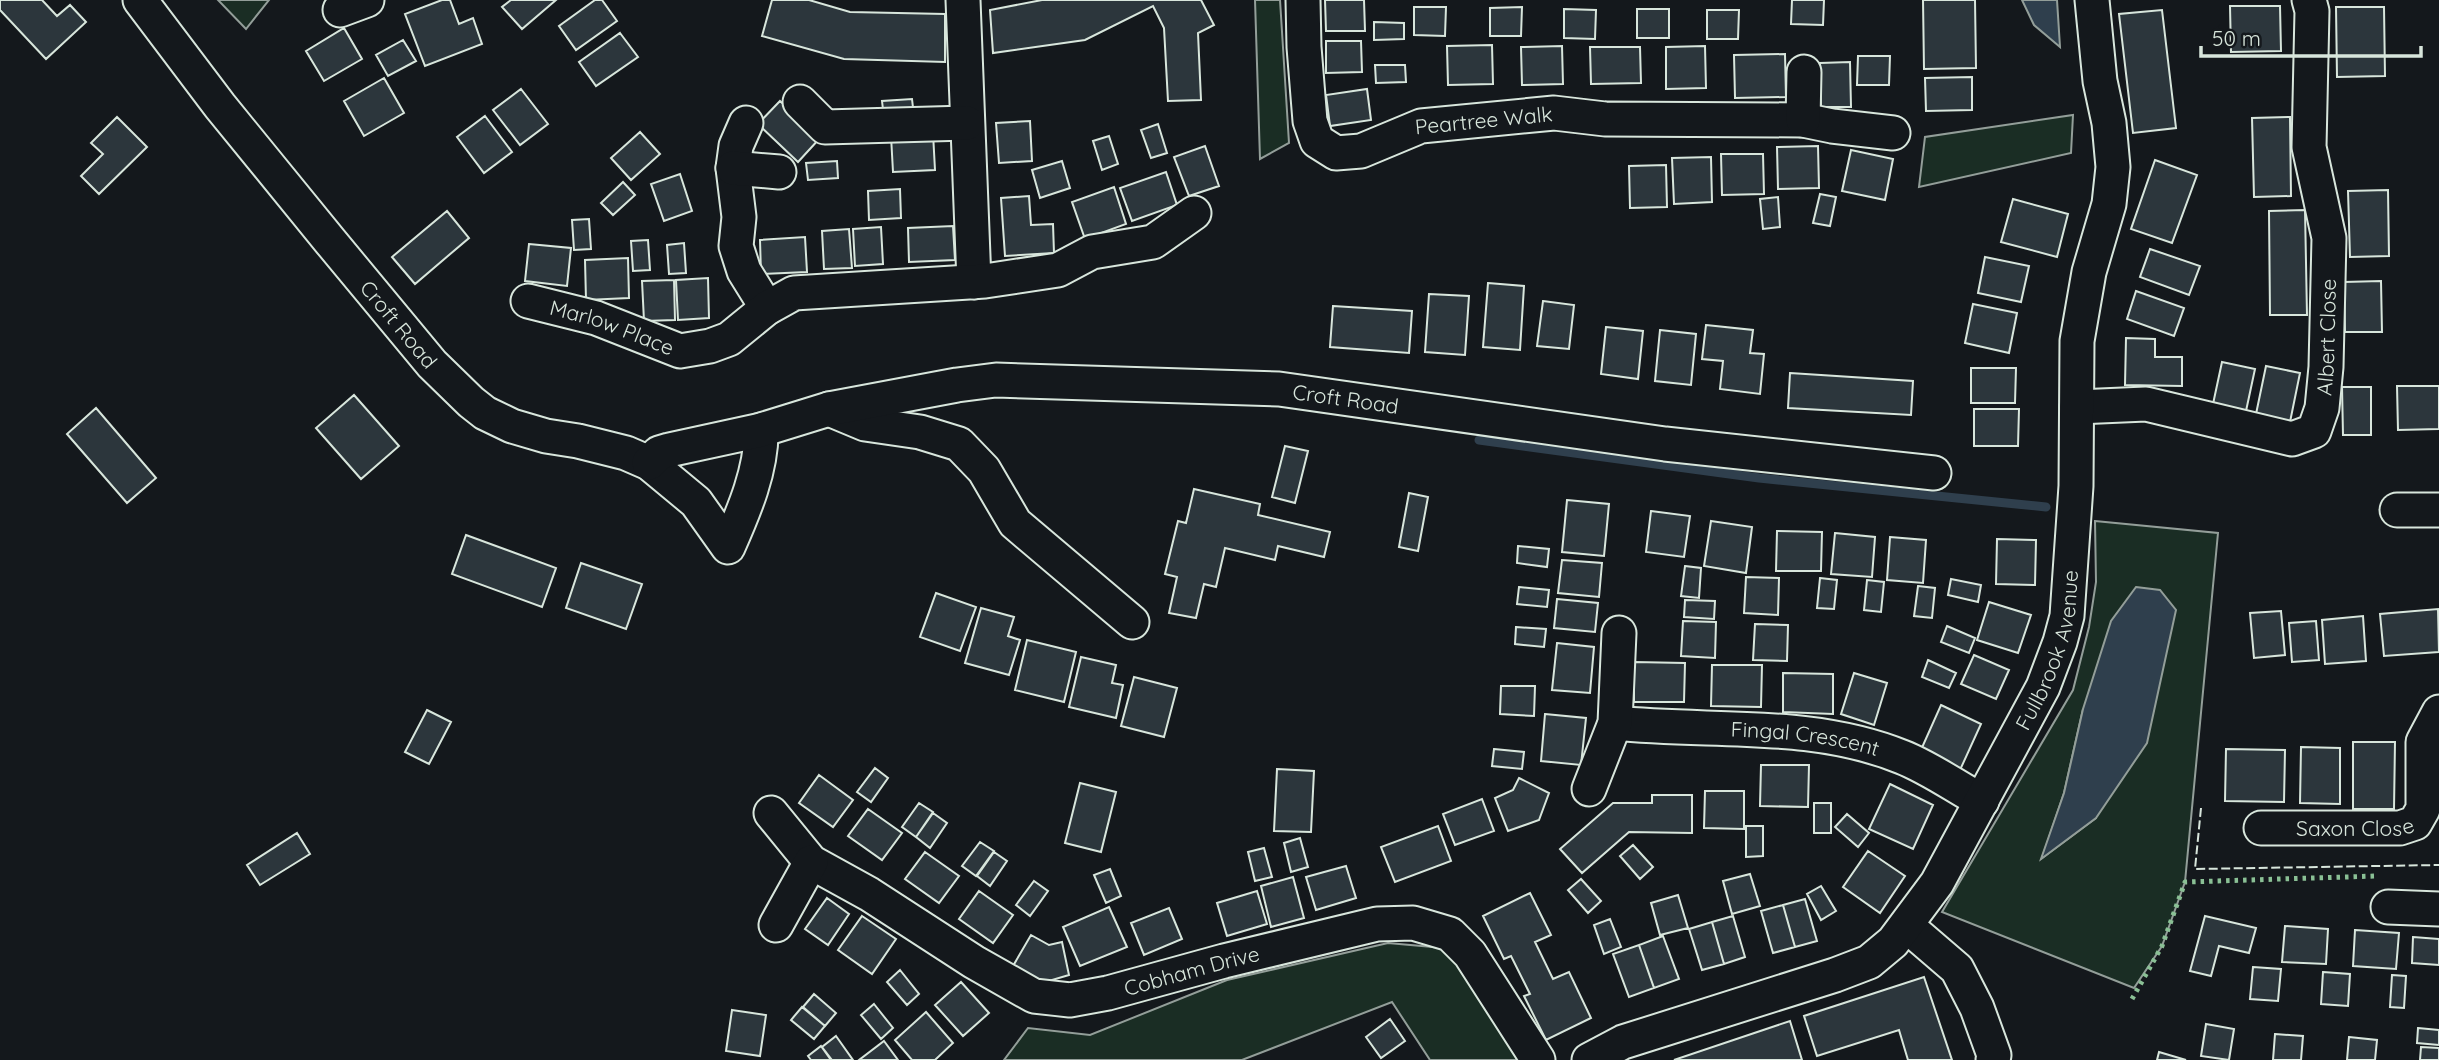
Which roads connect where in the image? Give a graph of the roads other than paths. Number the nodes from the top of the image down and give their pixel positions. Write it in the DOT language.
graph roads {
  1 [pos="140,0"];
  2 [pos="963,0"];
  3 [pos="1303,0"];
  4 [pos="2092,0"];
  5 [pos="2309,0"];
  6 [pos="1804,72"];
  7 [pos="800,102"];
  8 [pos="1803,120"];
  9 [pos="746,123"];
  10 [pos="967,123"];
  11 [pos="1893,133"];
  12 [pos="733,168"];
  13 [pos="779,172"];
  14 [pos="1194,213"];
  15 [pos="974,282"];
  16 [pos="528,302"];
  17 [pos="767,308"];
  18 [pos="2077,407"];
  19 [pos="829,409"];
  20 [pos="761,430"];
  21 [pos="649,463"];
  22 [pos="1934,473"];
  23 [pos="2397,510"];
  24 [pos="2439,510"];
  25 [pos="1132,622"];
  26 [pos="1619,633"];
  27 [pos="2439,712"];
  28 [pos="1615,723"];
  29 [pos="1589,789"];
  30 [pos="1982,801"];
  31 [pos="771,813"];
  32 [pos="2261,828"];
  33 [pos="811,862"];
  34 [pos="2388,906"];
  35 [pos="2439,909"];
  36 [pos="776,925"];
  37 [pos="1907,926"];
  38 [pos="1538,1060"];
  39 [pos="1589,1060"];
  40 [pos="1993,1060"];
  1 -- 21 [label="street, Croft Road"];
  2 -- 10 [label="street"];
  3 -- 8 [label="street, Peartree Walk"];
  4 -- 18 [label="street, Fullbrook Avenue"];
  5 -- 18 [label="street, Albert Close"];
  6 -- 8 [label="street"];
  7 -- 10 [label="street"];
  8 -- 11 [label="street, Peartree Walk"];
  9 -- 12 [label="street"];
  10 -- 15 [label="street"];
  12 -- 13 [label="street"];
  12 -- 17 [label="street"];
  14 -- 15 [label="street, Marlow Place"];
  15 -- 17 [label="street, Marlow Place"];
  16 -- 17 [label="street, Marlow Place"];
  18 -- 30 [label="street, Fullbrook Avenue"];
  19 -- 20 [label="street, Croft Road"];
  19 -- 22 [label="street, Croft Road"];
  19 -- 25 [label="street"];
  20 -- 21 [label="street, Croft Road"];
  20 -- 21 [label="street"];
  23 -- 24 [label="street"];
  26 -- 28 [label="street"];
  27 -- 32 [label="street, Saxon Close"];
  28 -- 29 [label="street"];
  28 -- 30 [label="street, Fingal Crescent"];
  30 -- 37 [label="street, Fullbrook Avenue"];
  31 -- 33 [label="street, Cobham Drive"];
  33 -- 36 [label="street"];
  33 -- 38 [label="street, Cobham Drive"];
  34 -- 35 [label="street"];
  37 -- 39 [label="street, Fullbrook Avenue"];
  37 -- 40 [label="street"];
}
